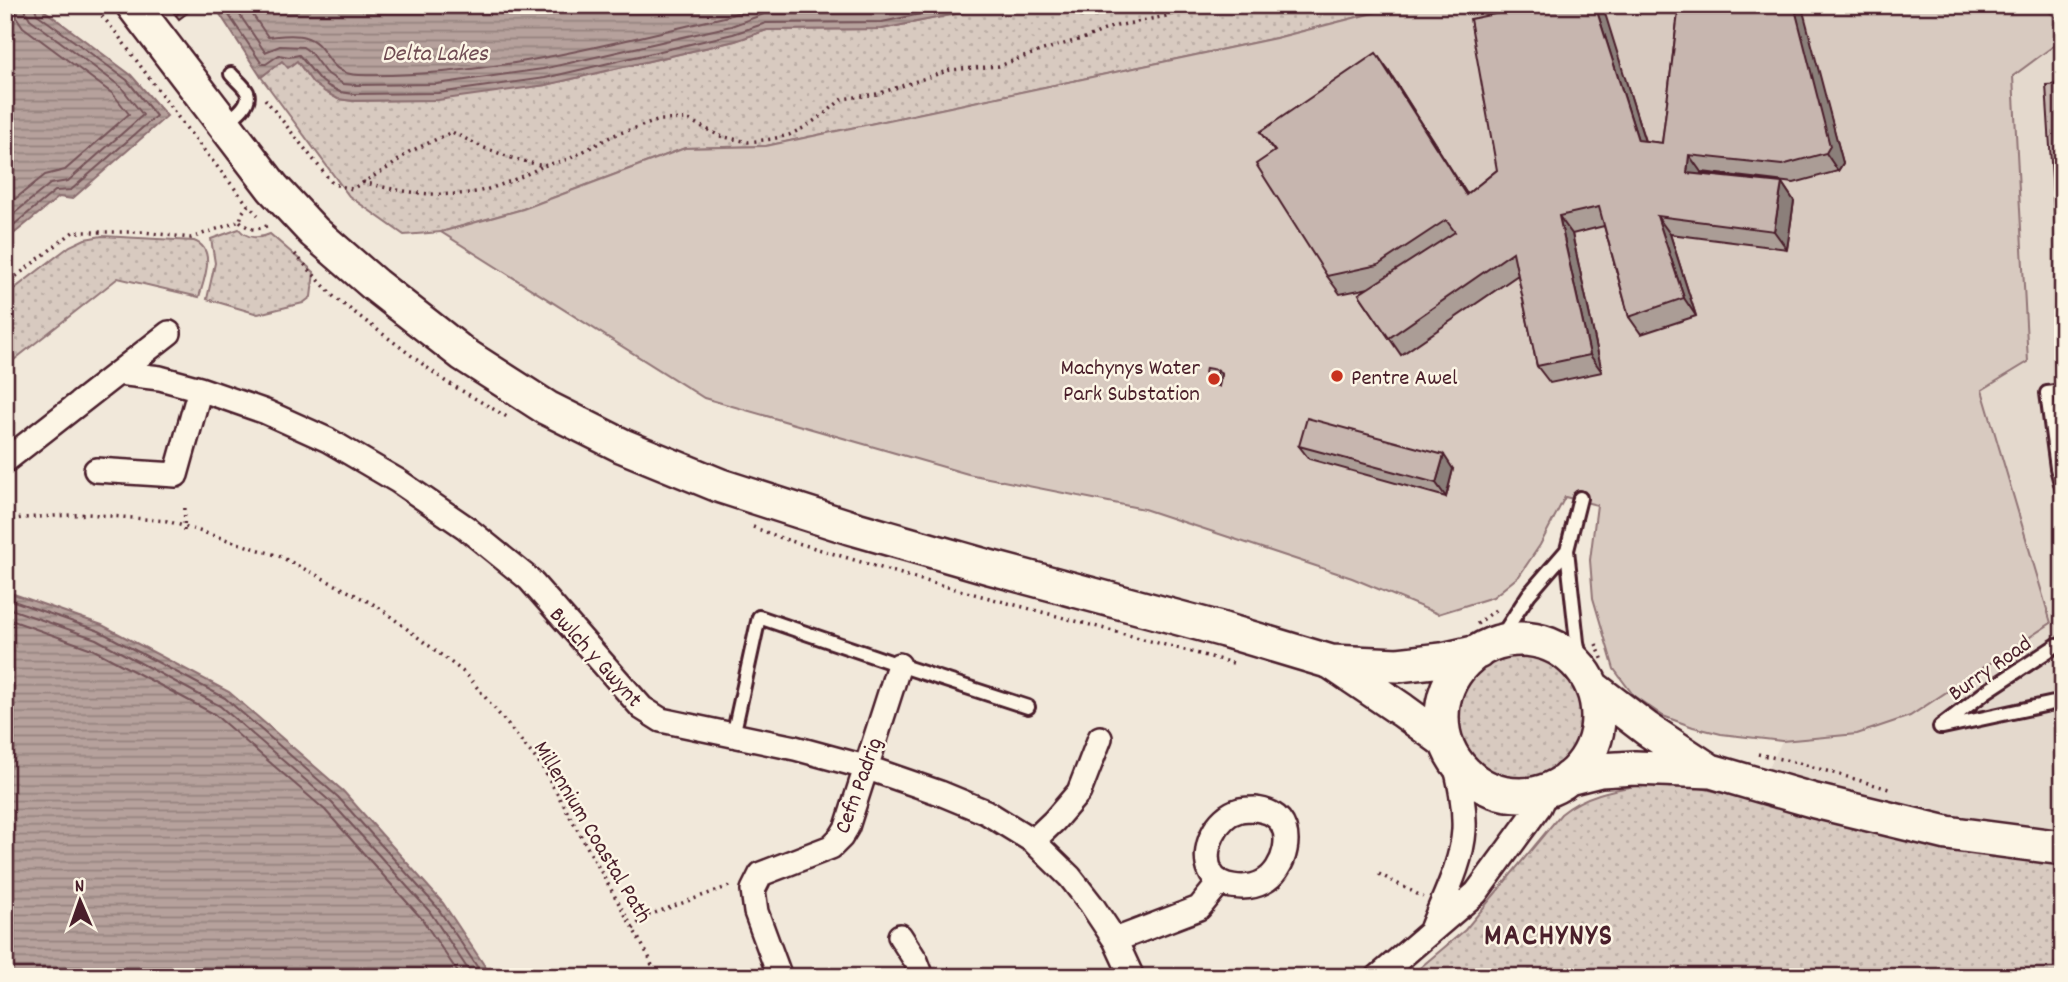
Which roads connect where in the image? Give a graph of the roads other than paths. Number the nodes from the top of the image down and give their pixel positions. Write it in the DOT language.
graph roads {
  1 [pos="133,5"];
  2 [pos="231,74"];
  3 [pos="205,119"];
  4 [pos="169,333"];
  5 [pos="118,373"];
  6 [pos="200,389"];
  7 [pos="2063,391"];
  8 [pos="5,460"];
  9 [pos="96,470"];
  10 [pos="2063,491"];
  11 [pos="1580,498"];
  12 [pos="1567,550"];
  13 [pos="1483,640"];
  14 [pos="2063,644"];
  15 [pos="1331,662"];
  16 [pos="898,665"];
  17 [pos="1594,667"];
  18 [pos="2063,702"];
  19 [pos="1028,707"];
  20 [pos="733,736"];
  21 [pos="1100,738"];
  22 [pos="1450,751"];
  23 [pos="865,767"];
  24 [pos="1711,771"];
  25 [pos="1558,784"];
  26 [pos="1034,841"];
  27 [pos="2063,848"];
  28 [pos="1220,882"];
  29 [pos="1430,933"];
  30 [pos="900,936"];
  31 [pos="1115,940"];
  32 [pos="779,977"];
  33 [pos="922,977"];
  34 [pos="1132,977"];
  35 [pos="1378,977"];
  1 -- 3 [label="main road"];
  2 -- 3 [label="lane"];
  3 -- 15 [label="main road"];
  4 -- 5 [label="street"];
  5 -- 6 [label="street, Bwlch y Gwynt"];
  5 -- 8 [label="street"];
  6 -- 9 [label="street"];
  6 -- 20 [label="street, Bwlch y Gwynt"];
  7 -- 10 [label="lane"];
  11 -- 12 [label="lane"];
  12 -- 13 [label="lane"];
  12 -- 17 [label="lane"];
  13 -- 15 [label="main road"];
  13 -- 17 [label="main road"];
  13 -- 22 [label="main road"];
  14 -- 18 [label="lane, Burry Road"];
  15 -- 22 [label="main road"];
  16 -- 19 [label="lane"];
  16 -- 20 [label="lane"];
  16 -- 23 [label="street, Cefn Padrig"];
  17 -- 24 [label="main road"];
  17 -- 25 [label="main road"];
  20 -- 23 [label="street, Bwlch y Gwynt"];
  21 -- 26 [label="street"];
  22 -- 25 [label="main road"];
  22 -- 29 [label="street"];
  23 -- 26 [label="street, Bwlch y Gwynt"];
  23 -- 32 [label="street, Cefn Padrig"];
  24 -- 25 [label="main road"];
  24 -- 27 [label="main road"];
  25 -- 29 [label="street"];
  26 -- 31 [label="street, Bwlch y Gwynt"];
  28 -- 31 [label="street"];
  29 -- 35 [label="street"];
  30 -- 33 [label="street"];
  31 -- 34 [label="street, Bwlch y Gwynt"];
}
